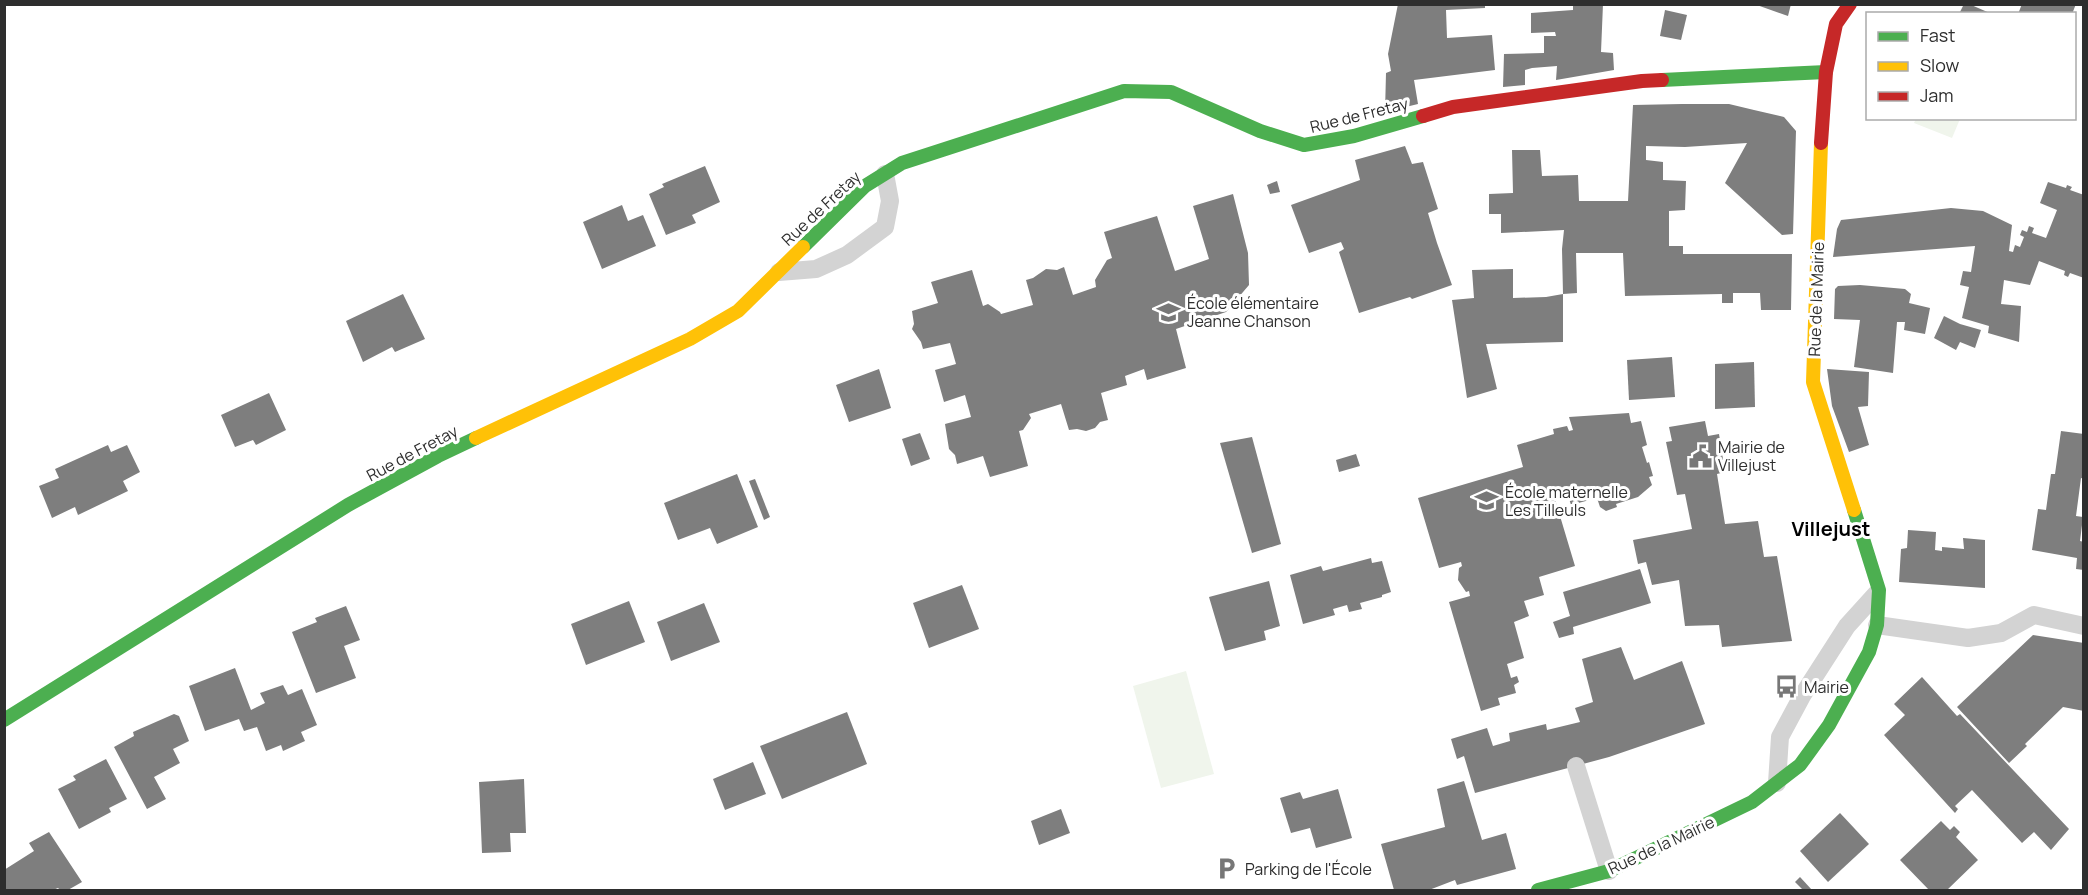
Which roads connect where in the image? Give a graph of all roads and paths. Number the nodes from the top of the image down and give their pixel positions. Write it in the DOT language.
graph roads {
  1 [pos="1850,4"];
  2 [pos="1826,72"];
  3 [pos="885,174"];
  4 [pos="777,272"];
  5 [pos="1878,590"];
  6 [pos="1877,625"];
  7 [pos="2084,626"];
  8 [pos="4,720"];
  9 [pos="1576,766"];
  10 [pos="1777,783"];
  11 [pos="1609,870"];
  12 [pos="1538,891"];
  1 -- 2 [label="street, Rue de la Mairie"];
  2 -- 3 [label="street, Rue de Fretay"];
  2 -- 5 [label="street, Rue de la Mairie"];
  3 -- 4 [label="street, Rue de Fretay"];
  3 -- 4 [label="lane"];
  4 -- 8 [label="street, Rue de Fretay"];
  5 -- 6 [label="street, Rue de la Mairie"];
  5 -- 10 [label="lane"];
  6 -- 7 [label="lane"];
  6 -- 10 [label="street, Rue de la Mairie"];
  9 -- 11 [label="lane"];
  10 -- 11 [label="street, Rue de la Mairie"];
  11 -- 12 [label="street, Rue de la Mairie"];
}
